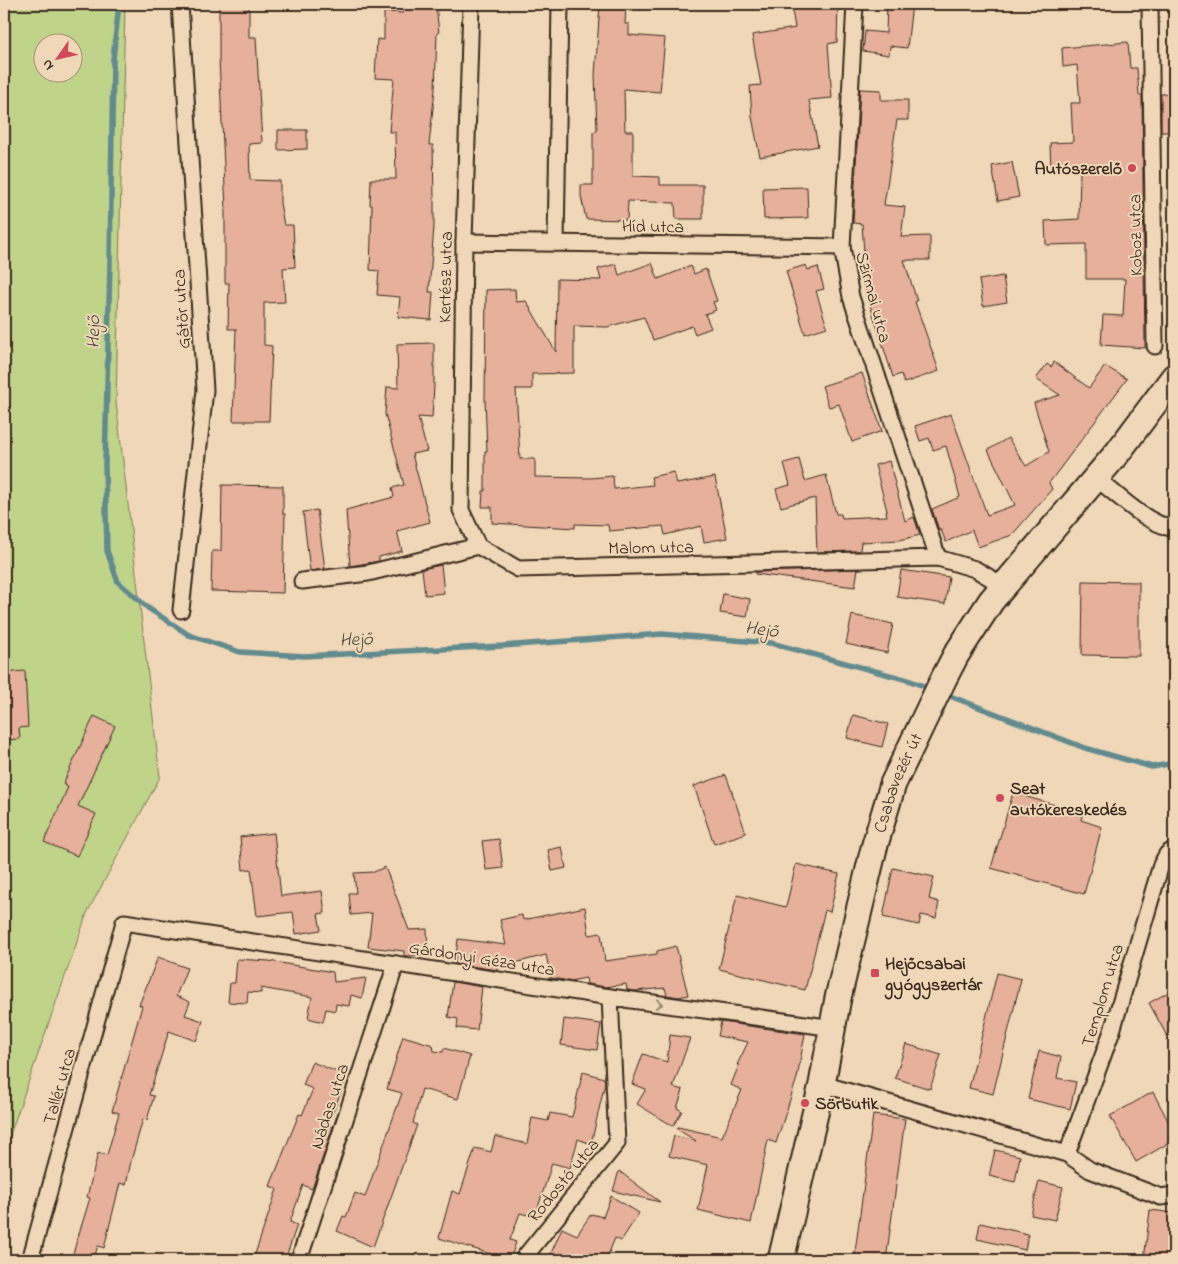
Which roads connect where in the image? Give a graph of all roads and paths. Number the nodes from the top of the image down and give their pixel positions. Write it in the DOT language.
graph roads {
  1 [pos="180,4"];
  2 [pos="472,4"];
  3 [pos="560,4"];
  4 [pos="855,4"];
  5 [pos="1150,4"];
  6 [pos="464,242"];
  7 [pos="556,243"];
  8 [pos="842,247"];
  9 [pos="1155,346"];
  10 [pos="1174,377"];
  11 [pos="1096,478"];
  12 [pos="1174,529"];
  13 [pos="478,546"];
  14 [pos="938,558"];
  15 [pos="302,582"];
  16 [pos="1004,586"];
  17 [pos="180,610"];
  18 [pos="1174,849"];
  19 [pos="124,922"];
  20 [pos="396,964"];
  21 [pos="610,997"];
  22 [pos="834,1028"];
  23 [pos="822,1084"];
  24 [pos="1067,1154"];
  25 [pos="1174,1195"];
  26 [pos="30,1260"];
  27 [pos="299,1260"];
  28 [pos="522,1260"];
  29 [pos="780,1260"];
  1 -- 17 [label="street, Gátőr utca"];
  2 -- 6 [label="street, Kertész utca"];
  3 -- 7 [label="street"];
  4 -- 8 [label="street, Szirmai utca"];
  5 -- 9 [label="street, Koboz utca"];
  6 -- 7 [label="street, Híd utca"];
  6 -- 13 [label="street, Kertész utca"];
  7 -- 8 [label="street, Híd utca"];
  8 -- 14 [label="street, Szirmai utca"];
  10 -- 11 [label="main road, Csabavezér út"];
  11 -- 12 [label="street"];
  11 -- 16 [label="main road, Csabavezér út"];
  13 -- 14 [label="street, Malom utca"];
  13 -- 15 [label="street"];
  14 -- 16 [label="street, Malom utca"];
  16 -- 22 [label="main road, Csabavezér út"];
  18 -- 24 [label="street, Templom utca"];
  19 -- 20 [label="street, Gárdonyi Géza utca"];
  19 -- 26 [label="street, Tallér utca"];
  20 -- 21 [label="street, Gárdonyi Géza utca"];
  20 -- 27 [label="street, Nádas utca"];
  21 -- 22 [label="street, Gárdonyi Géza utca, one-way"];
  21 -- 28 [label="street, Rodostó utca"];
  22 -- 23 [label="main road, Csabavezér út"];
  23 -- 24 [label="street"];
  23 -- 29 [label="main road, Csabavezér út"];
  24 -- 25 [label="street"];
}
